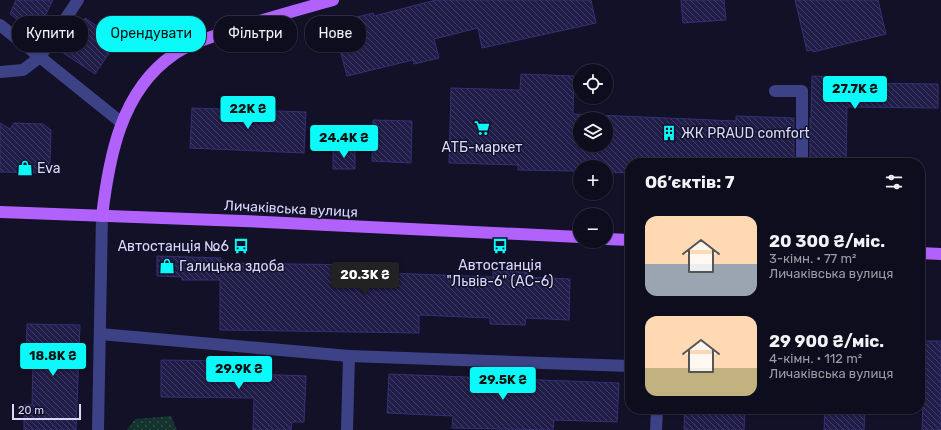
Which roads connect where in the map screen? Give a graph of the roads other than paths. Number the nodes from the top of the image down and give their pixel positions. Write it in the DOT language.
graph roads {
  1 [pos="78,0"];
  2 [pos="333,0"];
  3 [pos="0,25"];
  4 [pos="40,57"];
  5 [pos="0,72"];
  6 [pos="775,91"];
  7 [pos="122,123"];
  8 [pos="802,158"];
  9 [pos="0,212"];
  10 [pos="102,216"];
  11 [pos="573,237"];
  12 [pos="613,239"];
  13 [pos="625,240"];
  14 [pos="925,253"];
  15 [pos="941,254"];
  16 [pos="100,334"];
  17 [pos="349,356"];
  18 [pos="625,366"];
  19 [pos="657,414"];
  20 [pos="98,430"];
  21 [pos="347,430"];
  22 [pos="656,430"];
  1 -- 4 [label="street"];
  2 -- 7 [label="main road"];
  3 -- 4 [label="street"];
  4 -- 5 [label="street"];
  4 -- 7 [label="street"];
  6 -- 8 [label="street"];
  7 -- 10 [label="main road"];
  9 -- 10 [label="main road, Личаківська вулиця"];
  10 -- 11 [label="main road, Личаківська вулиця"];
  10 -- 16 [label="street"];
  12 -- 13 [label="main road"];
  14 -- 15 [label="main road"];
  16 -- 17 [label="street"];
  16 -- 20 [label="street"];
  17 -- 18 [label="street"];
  17 -- 21 [label="street"];
  19 -- 22 [label="street"];
}
